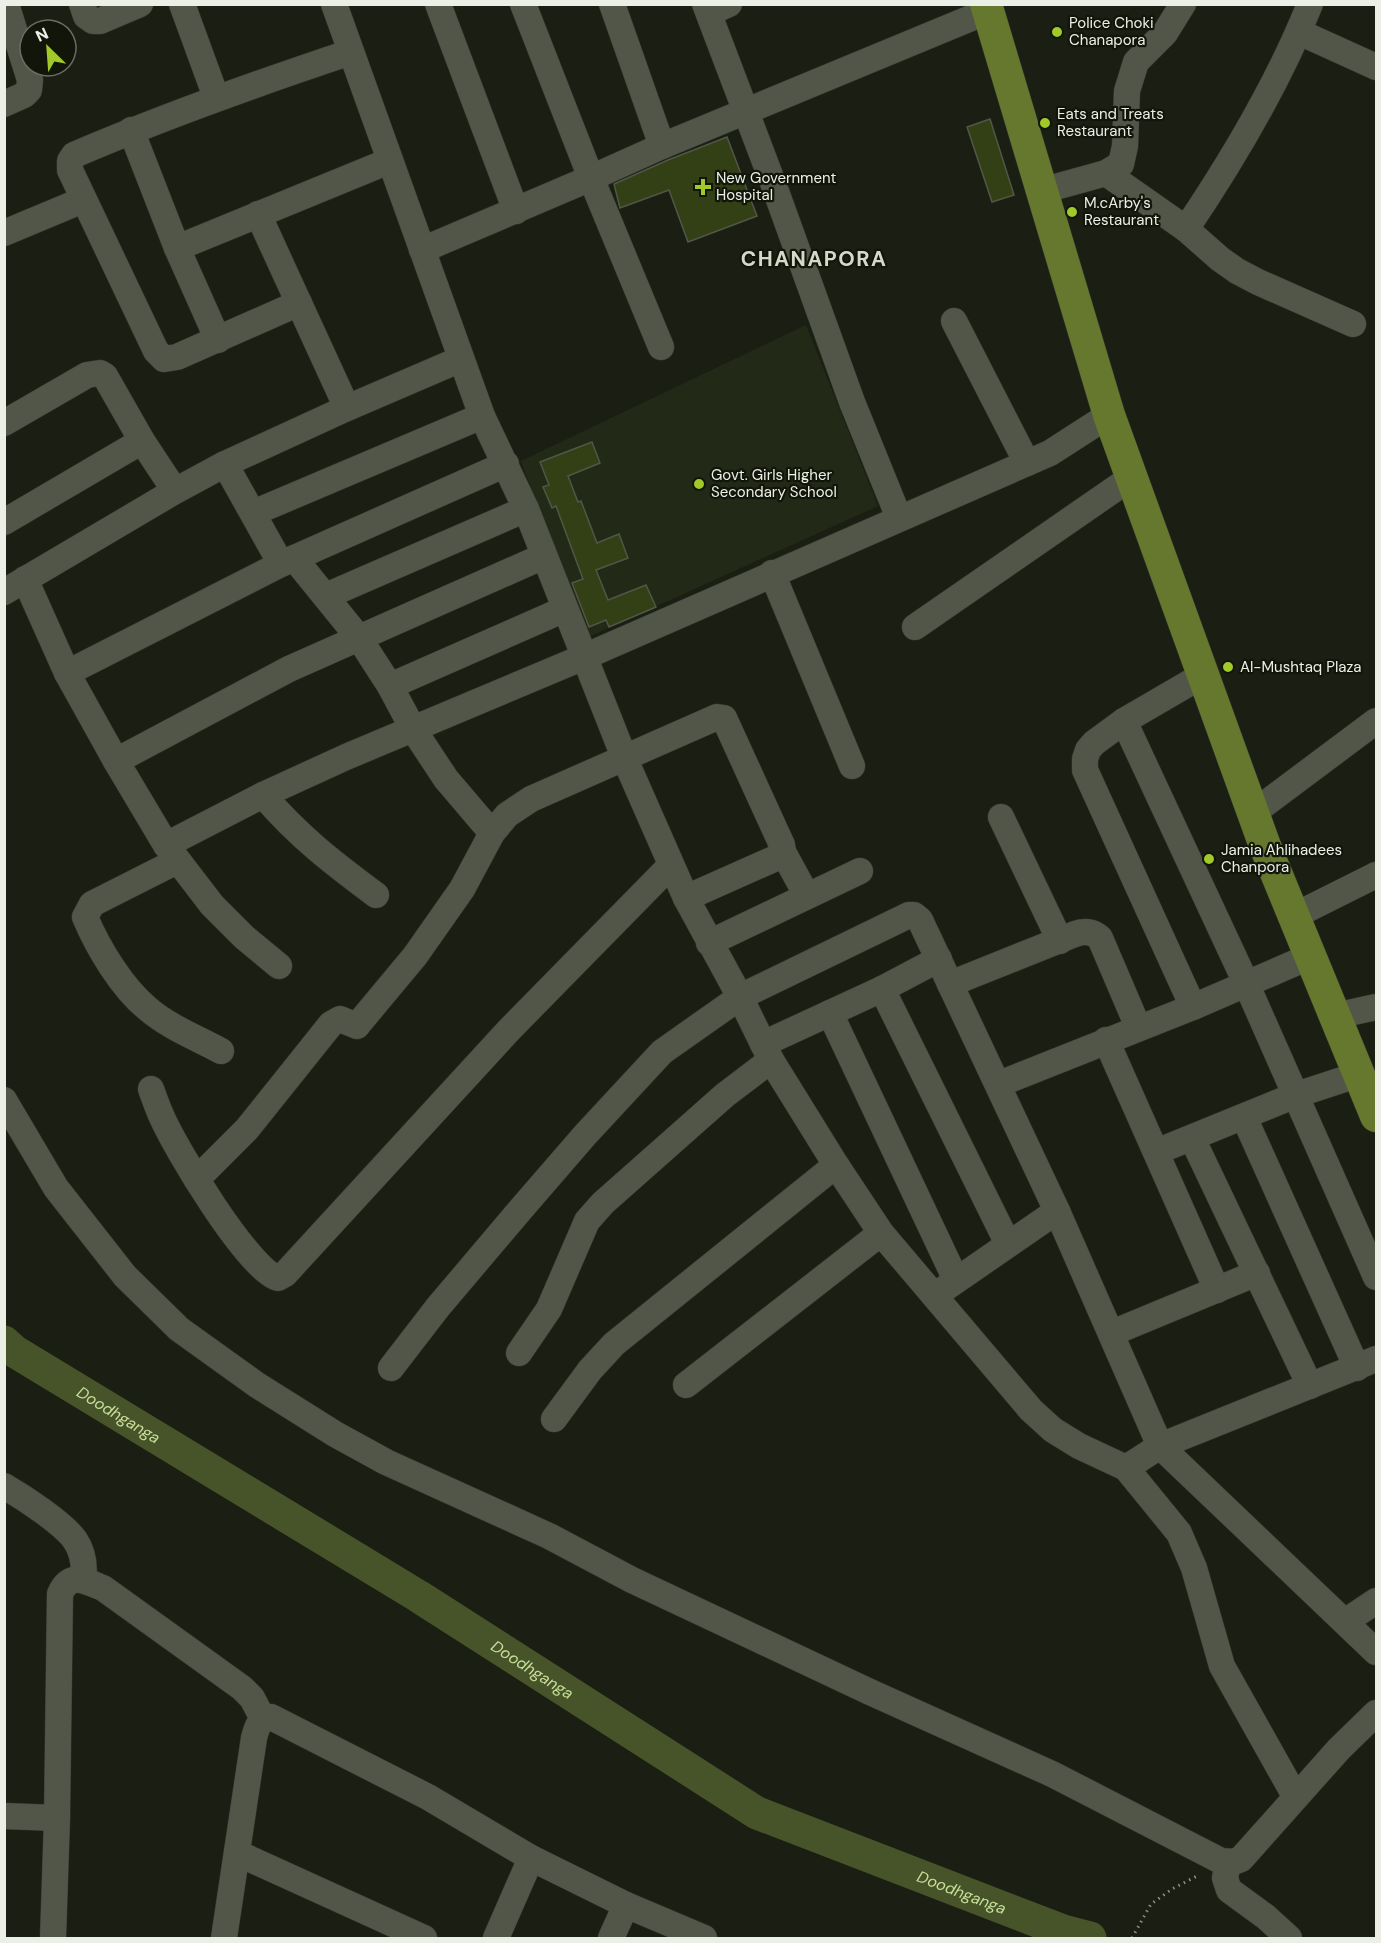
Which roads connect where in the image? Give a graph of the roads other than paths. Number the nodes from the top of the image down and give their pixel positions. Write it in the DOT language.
graph roads {
  1 [pos="6,4"];
  2 [pos="82,4"];
  3 [pos="140,4"];
  4 [pos="182,4"];
  5 [pos="334,4"];
  6 [pos="438,4"];
  7 [pos="523,4"];
  8 [pos="612,4"];
  9 [pos="1183,4"];
  10 [pos="1310,4"];
  11 [pos="714,7"];
  12 [pos="987,8"];
  13 [pos="1299,32"];
  14 [pos="351,52"];
  15 [pos="1377,67"];
  16 [pos="216,97"];
  17 [pos="4,104"];
  18 [pos="745,112"];
  19 [pos="131,130"];
  20 [pos="662,146"];
  21 [pos="389,161"];
  22 [pos="1106,173"];
  23 [pos="591,178"];
  24 [pos="1041,192"];
  25 [pos="83,200"];
  26 [pos="516,211"];
  27 [pos="258,214"];
  28 [pos="1185,229"];
  29 [pos="4,232"];
  30 [pos="177,248"];
  31 [pos="422,250"];
  32 [pos="298,303"];
  33 [pos="954,321"];
  34 [pos="1353,324"];
  35 [pos="218,340"];
  36 [pos="661,347"];
  37 [pos="461,359"];
  38 [pos="347,408"];
  39 [pos="1110,415"];
  40 [pos="482,416"];
  41 [pos="4,423"];
  42 [pos="142,441"];
  43 [pos="1027,463"];
  44 [pos="225,464"];
  45 [pos="506,464"];
  46 [pos="1132,477"];
  47 [pos="175,491"];
  48 [pos="526,509"];
  49 [pos="253,513"];
  50 [pos="899,518"];
  51 [pos="4,522"];
  52 [pos="544,556"];
  53 [pos="288,561"];
  54 [pos="772,573"];
  55 [pos="15,586"];
  56 [pos="326,596"];
  57 [pos="566,609"];
  58 [pos="915,627"];
  59 [pos="359,638"];
  60 [pos="584,657"];
  61 [pos="67,673"];
  62 [pos="1203,675"];
  63 [pos="390,686"];
  64 [pos="1124,721"];
  65 [pos="1377,721"];
  66 [pos="413,729"];
  67 [pos="624,758"];
  68 [pos="116,761"];
  69 [pos="852,766"];
  70 [pos="263,795"];
  71 [pos="1253,813"];
  72 [pos="1001,817"];
  73 [pos="492,833"];
  74 [pos="783,852"];
  75 [pos="171,853"];
  76 [pos="671,865"];
  77 [pos="860,871"];
  78 [pos="1377,875"];
  79 [pos="376,895"];
  80 [pos="807,896"];
  81 [pos="686,898"];
  82 [pos="1294,916"];
  83 [pos="1060,940"];
  84 [pos="709,943"];
  85 [pos="1311,956"];
  86 [pos="939,959"];
  87 [pos="279,966"];
  88 [pos="1246,983"];
  89 [pos="950,984"];
  90 [pos="882,989"];
  91 [pos="740,997"];
  92 [pos="1193,1007"];
  93 [pos="1377,1007"];
  94 [pos="830,1013"];
  95 [pos="1335,1016"];
  96 [pos="1138,1027"];
  97 [pos="1106,1040"];
  98 [pos="221,1051"];
  99 [pos="767,1052"];
  100 [pos="1360,1074"];
  101 [pos="999,1084"];
  102 [pos="151,1089"];
  103 [pos="1296,1095"];
  104 [pos="4,1100"];
  105 [pos="1377,1116"];
  106 [pos="1245,1117"];
  107 [pos="1192,1138"];
  108 [pos="1156,1152"];
  109 [pos="836,1165"];
  110 [pos="197,1179"];
  111 [pos="1057,1211"];
  112 [pos="881,1233"];
  113 [pos="1008,1244"];
  114 [pos="1257,1273"];
  115 [pos="1377,1277"];
  116 [pos="956,1280"];
  117 [pos="1216,1290"];
  118 [pos="935,1296"];
  119 [pos="1112,1333"];
  120 [pos="519,1353"];
  121 [pos="1367,1364"];
  122 [pos="391,1368"];
  123 [pos="686,1385"];
  124 [pos="1310,1386"];
  125 [pos="554,1419"];
  126 [pos="1160,1446"];
  127 [pos="1126,1468"];
  128 [pos="4,1486"];
  129 [pos="83,1580"];
  130 [pos="1377,1601"];
  131 [pos="1346,1621"];
  132 [pos="1377,1652"];
  133 [pos="1377,1713"];
  134 [pos="263,1719"];
  135 [pos="1295,1796"];
  136 [pos="4,1816"];
  137 [pos="57,1818"];
  138 [pos="237,1853"];
  139 [pos="531,1858"];
  140 [pos="1225,1862"];
  141 [pos="626,1905"];
  142 [pos="53,1938"];
  143 [pos="224,1938"];
  144 [pos="424,1938"];
  145 [pos="496,1938"];
  146 [pos="611,1938"];
  147 [pos="704,1938"];
  148 [pos="1289,1938"];
  1 -- 17 [label="street"];
  2 -- 3 [label="street"];
  4 -- 16 [label="street"];
  5 -- 14 [label="street"];
  6 -- 26 [label="street"];
  7 -- 23 [label="street"];
  8 -- 20 [label="street"];
  9 -- 22 [label="street"];
  10 -- 13 [label="street"];
  11 -- 18 [label="street"];
  12 -- 18 [label="street"];
  12 -- 24 [label="main road"];
  13 -- 15 [label="street"];
  13 -- 28 [label="street"];
  14 -- 16 [label="street"];
  14 -- 21 [label="street"];
  16 -- 19 [label="street"];
  18 -- 20 [label="street"];
  18 -- 50 [label="street"];
  19 -- 25 [label="street"];
  19 -- 30 [label="street"];
  20 -- 23 [label="street"];
  21 -- 27 [label="street"];
  21 -- 31 [label="street"];
  22 -- 24 [label="street"];
  22 -- 28 [label="street"];
  23 -- 26 [label="street"];
  23 -- 36 [label="street"];
  24 -- 39 [label="main road"];
  25 -- 29 [label="street"];
  25 -- 35 [label="street"];
  26 -- 31 [label="street"];
  27 -- 30 [label="street"];
  27 -- 32 [label="street"];
  28 -- 34 [label="street"];
  30 -- 35 [label="street"];
  31 -- 37 [label="street"];
  32 -- 35 [label="street"];
  32 -- 38 [label="street"];
  33 -- 43 [label="street"];
  37 -- 38 [label="street"];
  37 -- 40 [label="street"];
  38 -- 44 [label="street"];
  39 -- 43 [label="street"];
  39 -- 46 [label="main road"];
  40 -- 45 [label="street"];
  40 -- 49 [label="street"];
  41 -- 42 [label="street"];
  42 -- 47 [label="street"];
  42 -- 51 [label="street"];
  43 -- 50 [label="street"];
  44 -- 47 [label="street"];
  44 -- 49 [label="street"];
  45 -- 48 [label="street"];
  45 -- 53 [label="street"];
  46 -- 58 [label="street"];
  46 -- 62 [label="main road"];
  47 -- 55 [label="street"];
  48 -- 52 [label="street"];
  48 -- 56 [label="street"];
  49 -- 53 [label="street"];
  50 -- 54 [label="street"];
  52 -- 57 [label="street"];
  52 -- 59 [label="street"];
  53 -- 56 [label="street"];
  53 -- 61 [label="street"];
  54 -- 60 [label="street"];
  54 -- 69 [label="street"];
  55 -- 61 [label="street"];
  56 -- 59 [label="street"];
  57 -- 60 [label="street"];
  57 -- 63 [label="street"];
  59 -- 63 [label="street"];
  59 -- 68 [label="street"];
  60 -- 66 [label="street"];
  60 -- 67 [label="street"];
  61 -- 68 [label="street"];
  62 -- 64 [label="street"];
  62 -- 71 [label="main road"];
  63 -- 66 [label="street"];
  64 -- 88 [label="street"];
  64 -- 92 [label="street"];
  65 -- 71 [label="street"];
  66 -- 70 [label="street"];
  66 -- 73 [label="street"];
  67 -- 73 [label="street"];
  67 -- 74 [label="street"];
  67 -- 76 [label="street"];
  68 -- 75 [label="street"];
  70 -- 75 [label="street"];
  70 -- 79 [label="street"];
  71 -- 82 [label="main road"];
  72 -- 83 [label="street"];
  73 -- 110 [label="street"];
  74 -- 80 [label="street"];
  74 -- 81 [label="street"];
  75 -- 87 [label="street"];
  75 -- 98 [label="street"];
  76 -- 81 [label="street"];
  76 -- 110 [label="street"];
  77 -- 80 [label="street"];
  78 -- 82 [label="street"];
  80 -- 84 [label="street"];
  81 -- 84 [label="street"];
  82 -- 85 [label="main road"];
  83 -- 89 [label="street"];
  83 -- 96 [label="street"];
  84 -- 91 [label="street"];
  85 -- 88 [label="street"];
  85 -- 95 [label="main road"];
  86 -- 89 [label="street"];
  86 -- 90 [label="street"];
  86 -- 91 [label="street"];
  88 -- 92 [label="street"];
  88 -- 103 [label="street"];
  89 -- 101 [label="street"];
  90 -- 94 [label="street"];
  90 -- 113 [label="street"];
  91 -- 99 [label="street"];
  91 -- 122 [label="street"];
  92 -- 96 [label="street"];
  93 -- 95 [label="street"];
  94 -- 99 [label="street"];
  94 -- 116 [label="street"];
  95 -- 100 [label="main road"];
  96 -- 97 [label="street"];
  97 -- 101 [label="street"];
  97 -- 108 [label="street"];
  99 -- 109 [label="street"];
  99 -- 120 [label="street"];
  100 -- 103 [label="street"];
  100 -- 105 [label="main road"];
  101 -- 111 [label="street"];
  102 -- 110 [label="street"];
  103 -- 106 [label="street"];
  103 -- 115 [label="street"];
  104 -- 140 [label="street"];
  106 -- 107 [label="street"];
  106 -- 121 [label="street"];
  107 -- 108 [label="street"];
  107 -- 114 [label="street"];
  108 -- 117 [label="street"];
  109 -- 112 [label="street"];
  109 -- 125 [label="street"];
  111 -- 113 [label="street"];
  111 -- 119 [label="street"];
  112 -- 118 [label="street"];
  112 -- 123 [label="street"];
  113 -- 116 [label="street"];
  114 -- 117 [label="street"];
  114 -- 124 [label="street"];
  116 -- 118 [label="street"];
  117 -- 119 [label="street"];
  118 -- 127 [label="street"];
  119 -- 126 [label="street"];
  121 -- 124 [label="street"];
  124 -- 126 [label="street"];
  126 -- 127 [label="street"];
  126 -- 131 [label="street"];
  127 -- 135 [label="street"];
  128 -- 129 [label="street"];
  129 -- 134 [label="street"];
  129 -- 137 [label="street"];
  130 -- 131 [label="street"];
  131 -- 132 [label="street"];
  133 -- 135 [label="street"];
  134 -- 138 [label="street"];
  134 -- 139 [label="street"];
  135 -- 140 [label="street"];
  136 -- 137 [label="street"];
  137 -- 142 [label="street"];
  138 -- 143 [label="street"];
  138 -- 144 [label="street"];
  139 -- 141 [label="street"];
  139 -- 145 [label="street"];
  140 -- 148 [label="street"];
  141 -- 146 [label="street"];
  141 -- 147 [label="street"];
}
